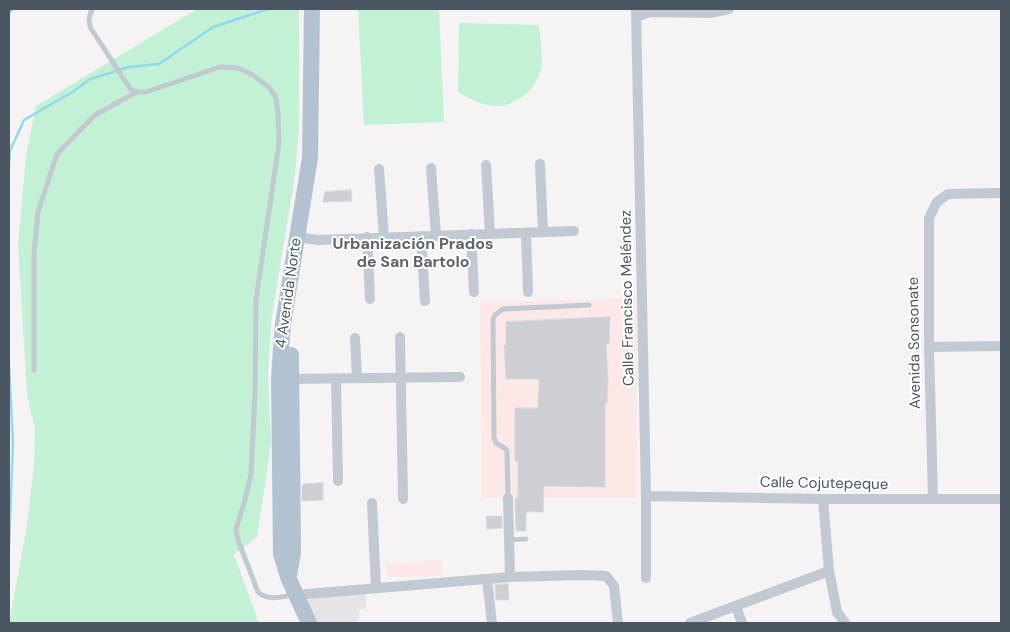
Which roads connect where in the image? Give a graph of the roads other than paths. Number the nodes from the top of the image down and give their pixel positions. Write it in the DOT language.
graph roads {
  1 [pos="92,9"];
  2 [pos="312,9"];
  3 [pos="322,9"];
  4 [pos="729,9"];
  5 [pos="637,13"];
  6 [pos="137,92"];
  7 [pos="540,164"];
  8 [pos="486,165"];
  9 [pos="431,168"];
  10 [pos="379,169"];
  11 [pos="1001,193"];
  12 [pos="574,231"];
  13 [pos="543,232"];
  14 [pos="526,233"];
  15 [pos="471,234"];
  16 [pos="490,234"];
  17 [pos="436,235"];
  18 [pos="421,236"];
  19 [pos="384,237"];
  20 [pos="302,238"];
  21 [pos="367,238"];
  22 [pos="474,292"];
  23 [pos="528,292"];
  24 [pos="370,299"];
  25 [pos="425,300"];
  26 [pos="589,305"];
  27 [pos="400,337"];
  28 [pos="355,338"];
  29 [pos="1001,346"];
  30 [pos="929,347"];
  31 [pos="34,370"];
  32 [pos="402,377"];
  33 [pos="460,377"];
  34 [pos="336,378"];
  35 [pos="357,378"];
  36 [pos="285,379"];
  37 [pos="338,481"];
  38 [pos="646,496"];
  39 [pos="508,498"];
  40 [pos="403,499"];
  41 [pos="823,499"];
  42 [pos="933,499"];
  43 [pos="1001,499"];
  44 [pos="372,503"];
  45 [pos="526,539"];
  46 [pos="509,540"];
  47 [pos="829,571"];
  48 [pos="510,577"];
  49 [pos="646,578"];
  50 [pos="487,579"];
  51 [pos="376,588"];
  52 [pos="296,595"];
  53 [pos="736,606"];
  54 [pos="309,623"];
  55 [pos="492,623"];
  56 [pos="618,623"];
  57 [pos="690,623"];
  58 [pos="742,623"];
  59 [pos="845,623"];
  1 -- 6 [label="lane"];
  2 -- 20 [label="main road, 4 Avenida Norte"];
  3 -- 20 [label="main road, 4 Avenida Norte"];
  4 -- 5 [label="street"];
  5 -- 38 [label="street, Calle Francisco Meléndez"];
  6 -- 31 [label="lane"];
  6 -- 52 [label="lane"];
  7 -- 13 [label="street"];
  8 -- 16 [label="street"];
  9 -- 17 [label="street"];
  10 -- 19 [label="street"];
  11 -- 30 [label="street, Avenida Sonsonate"];
  12 -- 13 [label="street"];
  13 -- 14 [label="street"];
  14 -- 16 [label="street"];
  14 -- 23 [label="street"];
  15 -- 16 [label="street"];
  15 -- 17 [label="street"];
  15 -- 22 [label="street"];
  17 -- 18 [label="street"];
  18 -- 19 [label="street"];
  18 -- 25 [label="street"];
  19 -- 21 [label="street"];
  20 -- 21 [label="street"];
  20 -- 36 [label="main road, 4 Avenida Norte"];
  21 -- 24 [label="street"];
  26 -- 39 [label="lane"];
  27 -- 32 [label="street"];
  28 -- 35 [label="street"];
  29 -- 30 [label="street"];
  30 -- 42 [label="street, Avenida Sonsonate"];
  32 -- 33 [label="street"];
  32 -- 35 [label="street"];
  32 -- 40 [label="street"];
  34 -- 35 [label="street"];
  34 -- 36 [label="street"];
  34 -- 37 [label="street"];
  36 -- 52 [label="main road, 4 Avenida Norte"];
  38 -- 41 [label="street, Calle Cojutepeque"];
  38 -- 49 [label="street, Calle Francisco Meléndez"];
  39 -- 46 [label="street"];
  41 -- 42 [label="street, Calle Cojutepeque"];
  41 -- 47 [label="street"];
  42 -- 43 [label="street, Calle Cojutepeque"];
  44 -- 51 [label="street"];
  45 -- 46 [label="lane"];
  46 -- 48 [label="street"];
  47 -- 53 [label="street"];
  47 -- 59 [label="street"];
  48 -- 50 [label="street"];
  48 -- 56 [label="street"];
  50 -- 51 [label="street"];
  50 -- 55 [label="street"];
  51 -- 52 [label="street"];
  52 -- 54 [label="main road, 4 Avenida Norte"];
  53 -- 57 [label="street"];
  53 -- 58 [label="street"];
}
